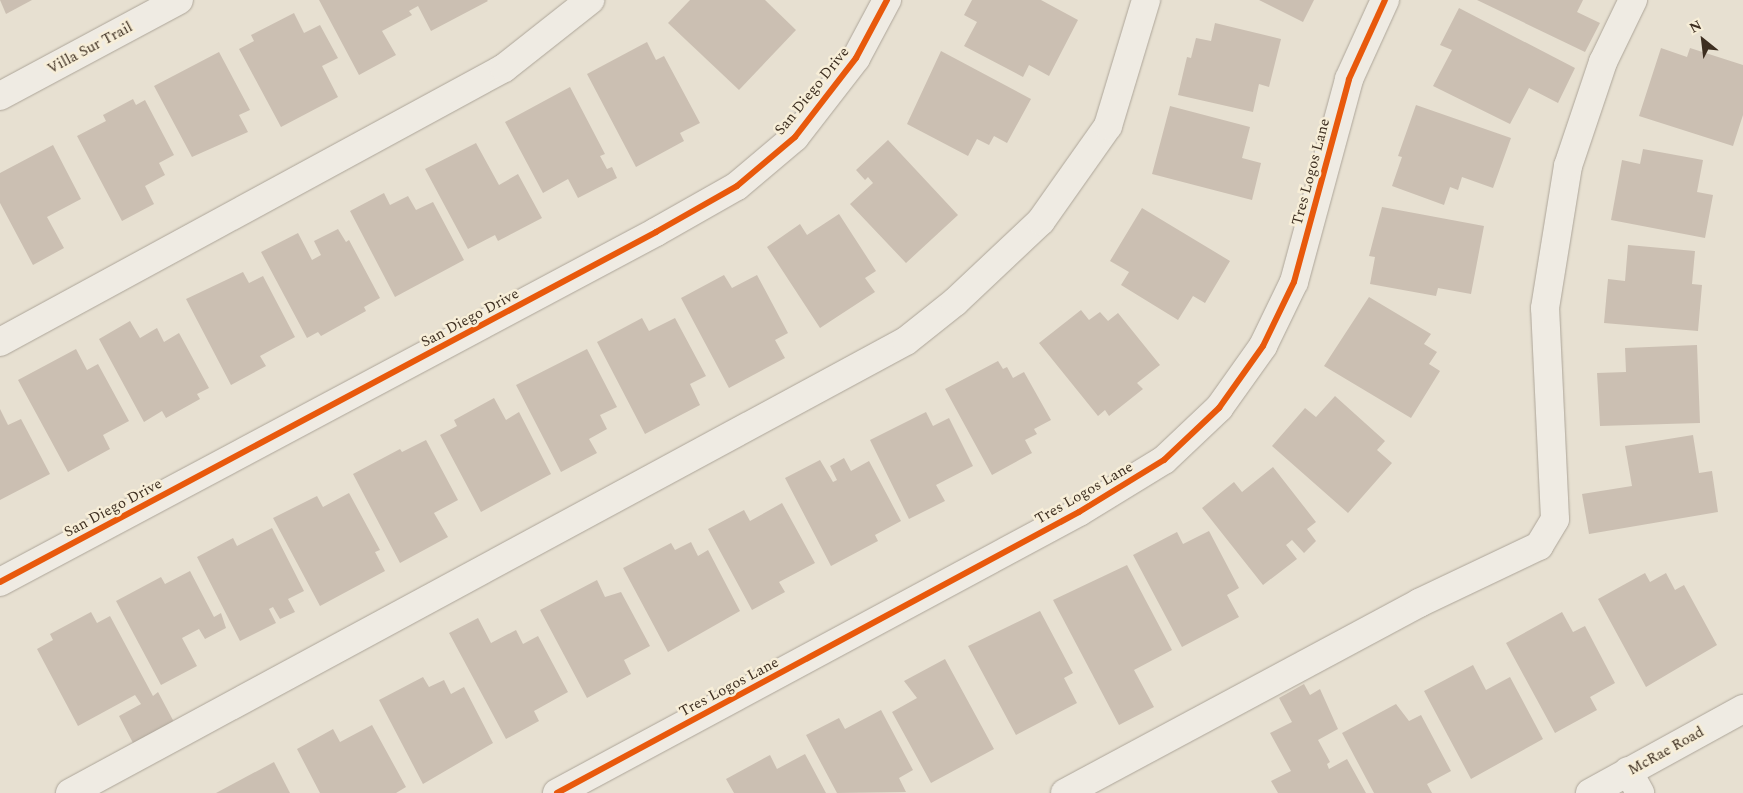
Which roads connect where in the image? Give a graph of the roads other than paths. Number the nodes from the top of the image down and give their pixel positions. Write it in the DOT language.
graph roads {
  1 [pos="180,0"];
  2 [pos="590,0"];
  3 [pos="887,0"];
  4 [pos="1146,0"];
  5 [pos="1385,0"];
  6 [pos="1633,0"];
  7 [pos="0,96"];
  8 [pos="0,342"];
  9 [pos="0,582"];
  10 [pos="1743,709"];
  11 [pos="1634,782"];
  12 [pos="70,793"];
  13 [pos="557,793"];
  14 [pos="1065,793"];
  15 [pos="1590,793"];
  1 -- 7 [label="street, Villa Sur Trail"];
  2 -- 8 [label="street"];
  3 -- 9 [label="street, San Diego Drive"];
  4 -- 12 [label="street"];
  5 -- 13 [label="street, Tres Logos Lane"];
  6 -- 14 [label="street"];
  10 -- 11 [label="street, McRae Road"];
  11 -- 15 [label="street, McRae Road"];
}
